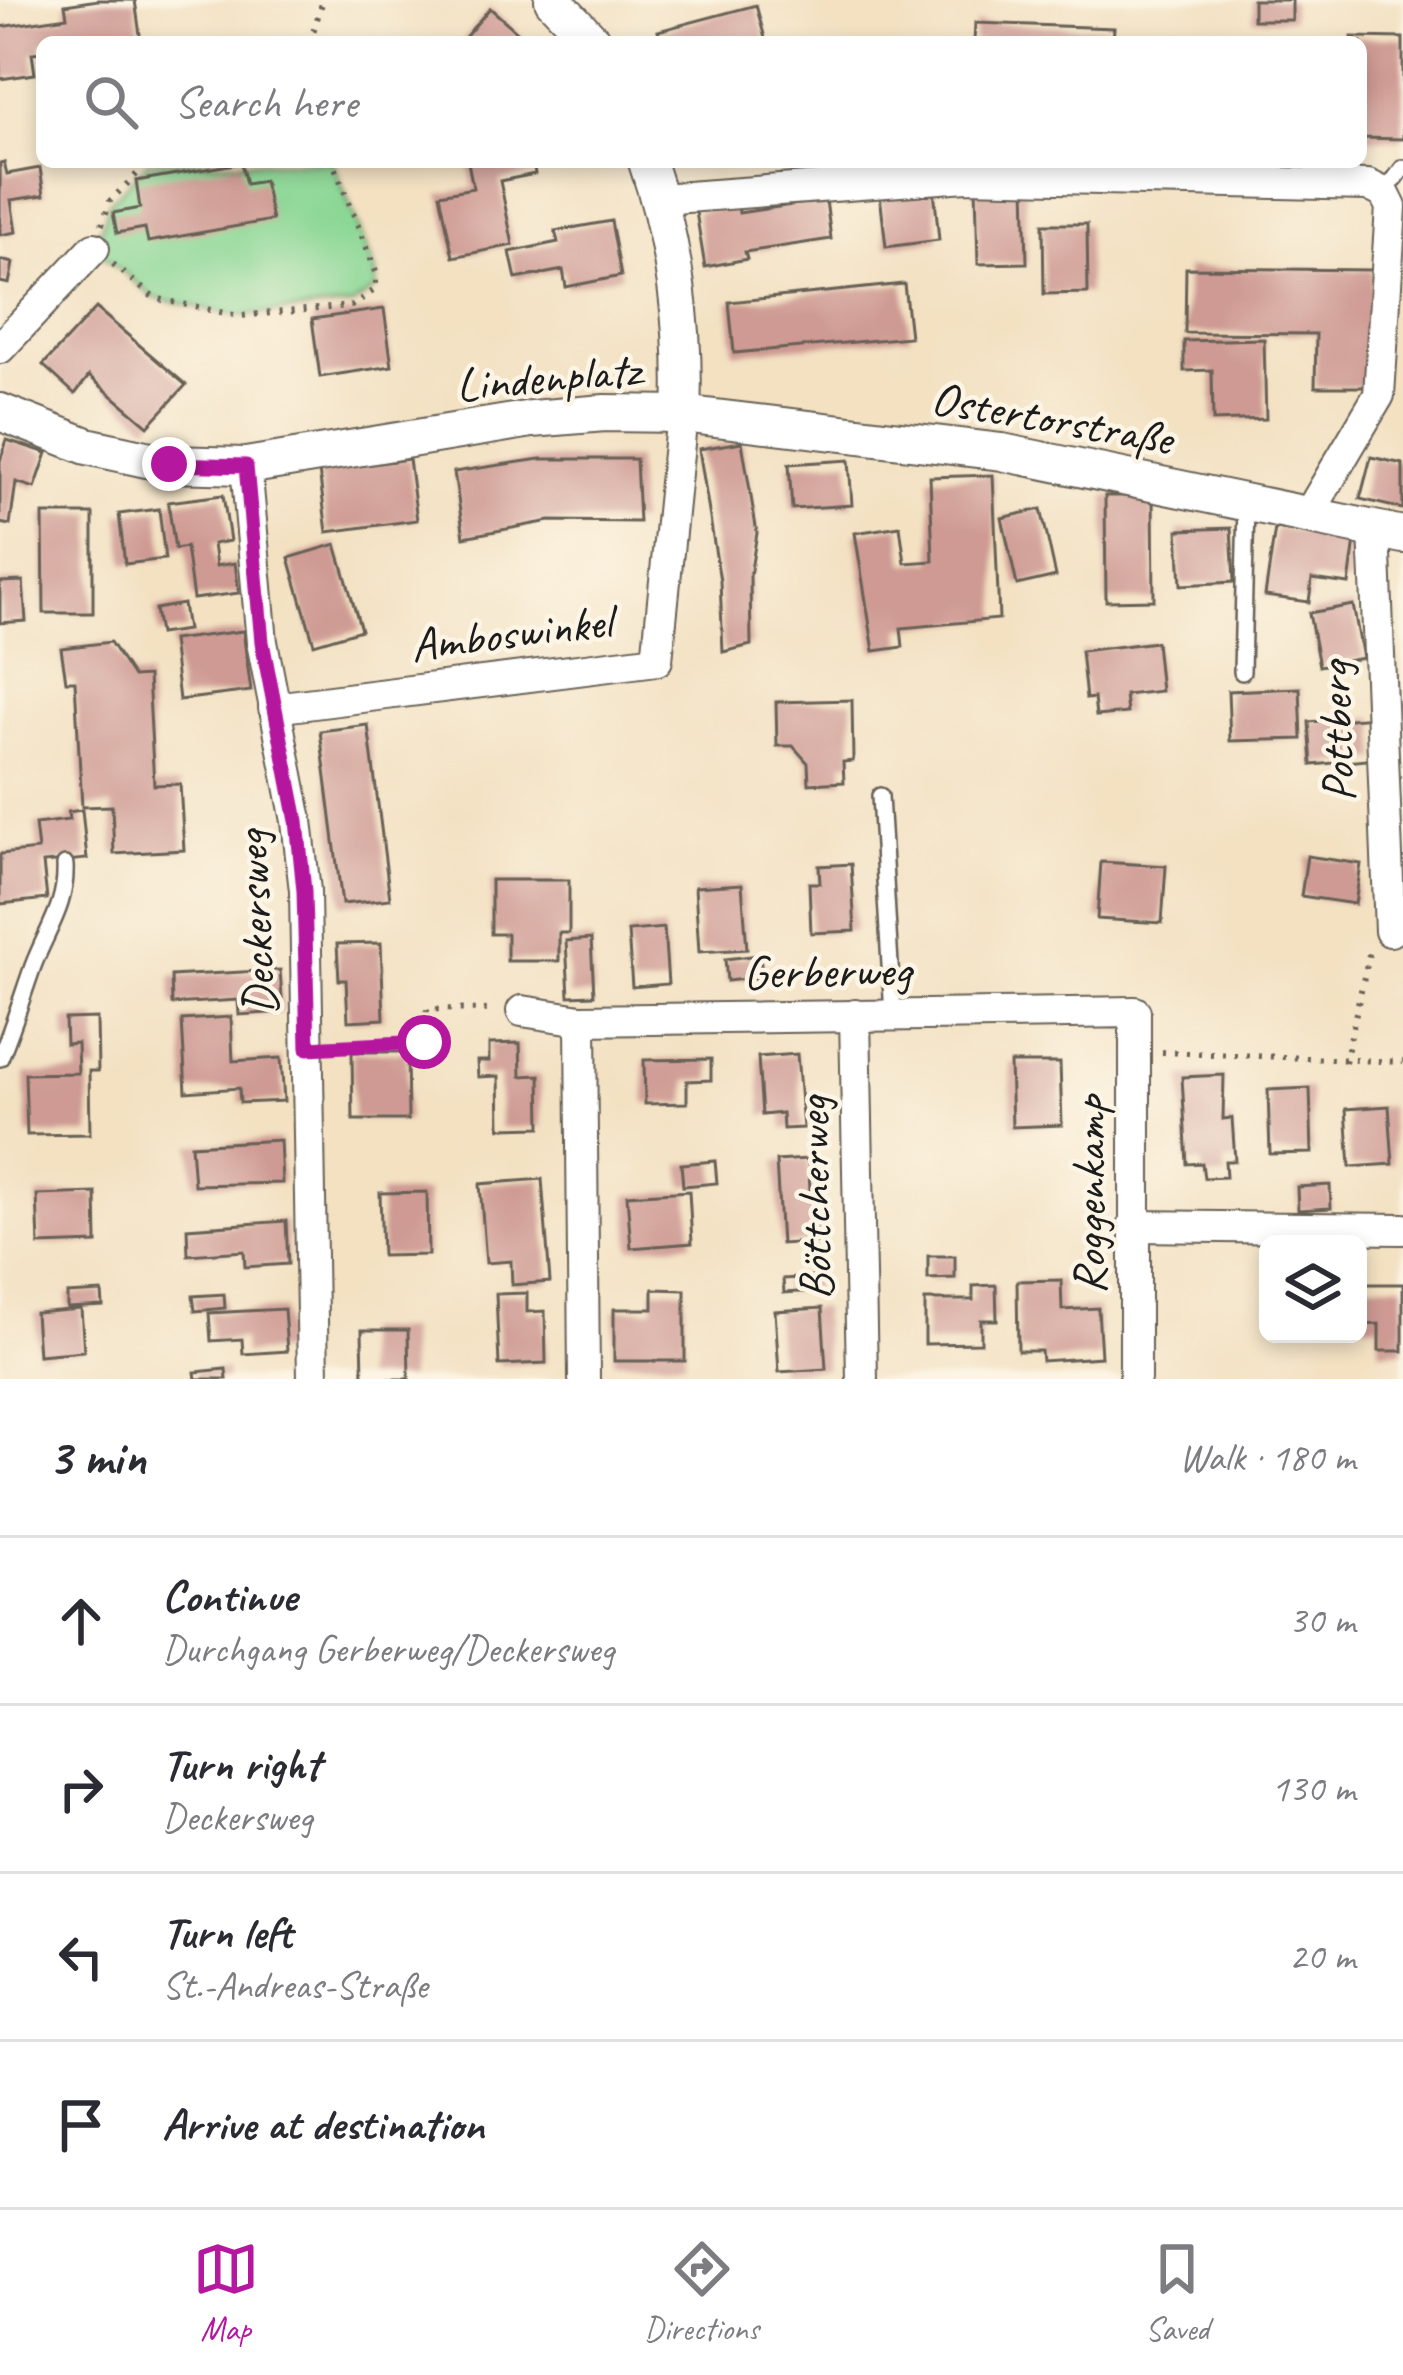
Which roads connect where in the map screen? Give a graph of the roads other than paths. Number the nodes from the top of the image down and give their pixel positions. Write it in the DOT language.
graph roads {
  1 [pos="553,0"];
  2 [pos="587,36"];
  3 [pos="649,168"];
  4 [pos="1403,168"];
  5 [pos="1384,193"];
  6 [pos="660,200"];
  7 [pos="94,248"];
  8 [pos="0,348"];
  9 [pos="0,412"];
  10 [pos="682,414"];
  11 [pos="246,466"];
  12 [pos="1246,504"];
  13 [pos="1307,518"];
  14 [pos="1388,532"];
  15 [pos="1242,672"];
  16 [pos="274,708"];
  17 [pos="880,796"];
  18 [pos="65,865"];
  19 [pos="1395,885"];
  20 [pos="1390,932"];
  21 [pos="522,1011"];
  22 [pos="1135,1012"];
  23 [pos="855,1015"];
  24 [pos="893,1016"];
  25 [pos="581,1020"];
  26 [pos="0,1058"];
  27 [pos="1133,1226"];
  28 [pos="1403,1229"];
  29 [pos="313,1379"];
  30 [pos="584,1379"];
  31 [pos="862,1379"];
  32 [pos="1136,1379"];
  1 -- 2 [label="street"];
  3 -- 6 [label="street, Lindenplatz"];
  4 -- 5 [label="lane"];
  5 -- 6 [label="street"];
  5 -- 13 [label="street"];
  6 -- 10 [label="street, Lindenplatz"];
  7 -- 8 [label="street"];
  9 -- 11 [label="street, Lindenplatz"];
  10 -- 11 [label="street, Lindenplatz"];
  10 -- 12 [label="street, Ostertorstraße"];
  10 -- 16 [label="street, Amboswinkel"];
  11 -- 16 [label="street, Deckersweg"];
  12 -- 13 [label="street, Ostertorstraße"];
  12 -- 15 [label="lane"];
  13 -- 14 [label="street, Ostertorstraße"];
  14 -- 19 [label="street, Pottberg"];
  16 -- 29 [label="street, Deckersweg"];
  17 -- 24 [label="lane"];
  18 -- 26 [label="lane"];
  19 -- 20 [label="street, Pottberg"];
  21 -- 25 [label="street, Gerberweg"];
  22 -- 24 [label="street, Gerberweg"];
  22 -- 27 [label="street, Roggenkamp"];
  23 -- 24 [label="street, Gerberweg"];
  23 -- 25 [label="street, Gerberweg"];
  23 -- 31 [label="street, Böttcherweg"];
  25 -- 30 [label="street"];
  27 -- 28 [label="street"];
  27 -- 32 [label="street, Roggenkamp"];
}
